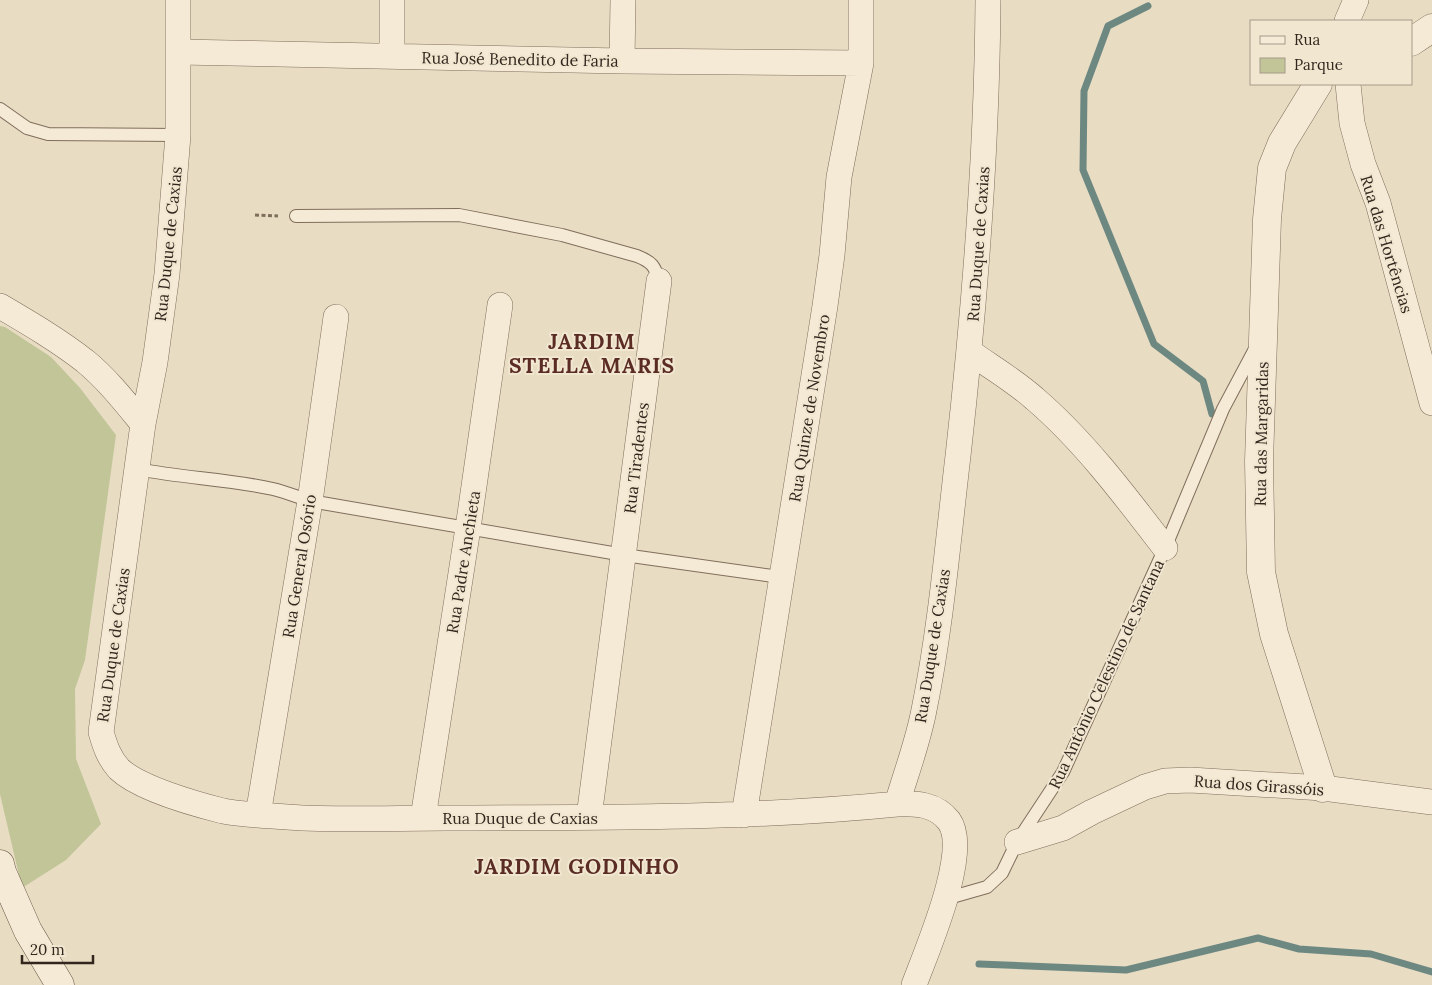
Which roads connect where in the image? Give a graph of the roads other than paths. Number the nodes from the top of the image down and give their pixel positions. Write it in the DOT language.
graph roads {
  1 [pos="178,0"];
  2 [pos="392,0"];
  3 [pos="623,0"];
  4 [pos="861,0"];
  5 [pos="988,0"];
  6 [pos="1356,0"];
  7 [pos="1347,20"];
  8 [pos="1432,28"];
  9 [pos="1412,41"];
  10 [pos="178,52"];
  11 [pos="392,56"];
  12 [pos="622,61"];
  13 [pos="861,63"];
  14 [pos="1317,85"];
  15 [pos="1348,85"];
  16 [pos="0,110"];
  17 [pos="178,135"];
  18 [pos="296,216"];
  19 [pos="659,282"];
  20 [pos="500,305"];
  21 [pos="0,306"];
  22 [pos="336,317"];
  23 [pos="1263,333"];
  24 [pos="970,352"];
  25 [pos="1432,404"];
  26 [pos="143,424"];
  27 [pos="138,469"];
  28 [pos="310,501"];
  29 [pos="468,528"];
  30 [pos="1165,548"];
  31 [pos="624,555"];
  32 [pos="780,576"];
  33 [pos="1323,788"];
  34 [pos="1432,802"];
  35 [pos="896,804"];
  36 [pos="744,814"];
  37 [pos="258,815"];
  38 [pos="589,817"];
  39 [pos="423,818"];
  40 [pos="1018,842"];
  41 [pos="0,864"];
  42 [pos="945,899"];
  43 [pos="60,985"];
  44 [pos="914,985"];
  1 -- 10 [label="street, Rua Duque de Caxias"];
  2 -- 11 [label="street"];
  3 -- 12 [label="street"];
  4 -- 13 [label="street, Rua Quinze de Novembro"];
  5 -- 24 [label="street, Rua Duque de Caxias"];
  6 -- 7 [label="street"];
  8 -- 9 [label="street"];
  10 -- 11 [label="street, Rua José Benedito de Faria"];
  10 -- 17 [label="street, Rua Duque de Caxias"];
  11 -- 12 [label="street, Rua José Benedito de Faria"];
  12 -- 13 [label="street, Rua José Benedito de Faria"];
  13 -- 32 [label="street, Rua Quinze de Novembro"];
  14 -- 23 [label="street, Rua das Margaridas"];
  15 -- 25 [label="street, Rua das Hortências"];
  16 -- 17 [label="lane"];
  17 -- 26 [label="street, Rua Duque de Caxias"];
  18 -- 19 [label="lane, Rua Tiradentes"];
  19 -- 31 [label="street, Rua Tiradentes"];
  20 -- 29 [label="street, Rua Padre Anchieta"];
  21 -- 26 [label="street"];
  22 -- 28 [label="street, Rua General Osório"];
  23 -- 30 [label="lane, Rua Antônio Celestino de Santana"];
  23 -- 33 [label="street, Rua das Margaridas"];
  24 -- 30 [label="street, Rua Antônio Celestino de Santana"];
  24 -- 35 [label="street, Rua Duque de Caxias"];
  26 -- 27 [label="street, Rua Duque de Caxias"];
  27 -- 28 [label="lane"];
  27 -- 37 [label="street, Rua Duque de Caxias"];
  28 -- 29 [label="lane"];
  28 -- 37 [label="street, Rua General Osório"];
  29 -- 31 [label="lane"];
  29 -- 39 [label="street, Rua Padre Anchieta"];
  30 -- 40 [label="lane, Rua Antônio Celestino de Santana"];
  31 -- 32 [label="lane"];
  31 -- 38 [label="street, Rua Tiradentes"];
  32 -- 36 [label="street, Rua Quinze de Novembro"];
  33 -- 34 [label="street, Rua dos Girassóis"];
  33 -- 40 [label="street, Rua dos Girassóis"];
  35 -- 36 [label="street, Rua Duque de Caxias"];
  35 -- 42 [label="street"];
  36 -- 38 [label="street, Rua Duque de Caxias"];
  37 -- 39 [label="street, Rua Duque de Caxias"];
  38 -- 39 [label="street, Rua Duque de Caxias"];
  40 -- 42 [label="lane, Rua Antônio Celestino de Santana"];
  41 -- 43 [label="street"];
  42 -- 44 [label="street"];
}
